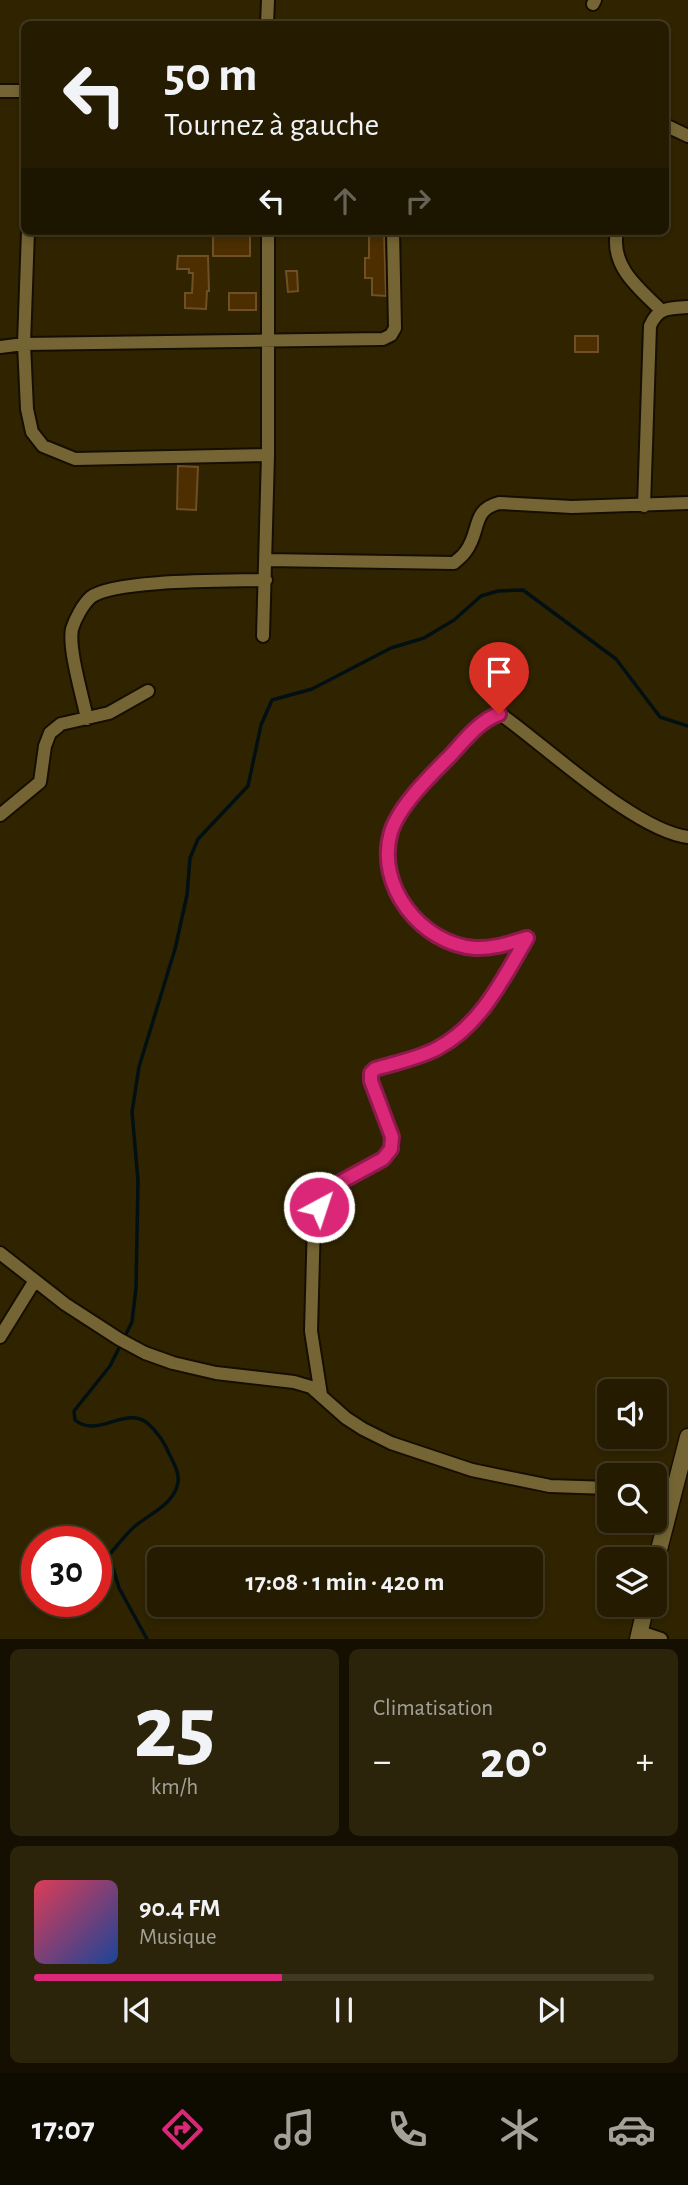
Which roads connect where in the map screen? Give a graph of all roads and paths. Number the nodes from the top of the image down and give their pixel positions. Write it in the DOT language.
graph roads {
  1 [pos="268,0"];
  2 [pos="267,21"];
  3 [pos="0,91"];
  4 [pos="21,91"];
  5 [pos="669,127"];
  6 [pos="688,136"];
  7 [pos="28,235"];
  8 [pos="268,235"];
  9 [pos="393,235"];
  10 [pos="616,235"];
  11 [pos="688,307"];
  12 [pos="660,310"];
  13 [pos="269,340"];
  14 [pos="24,344"];
  15 [pos="0,347"];
  16 [pos="268,455"];
  17 [pos="688,503"];
  18 [pos="644,506"];
  19 [pos="266,560"];
  20 [pos="266,580"];
  21 [pos="262,636"];
  22 [pos="148,691"];
  23 [pos="87,719"];
  24 [pos="0,816"];
  25 [pos="688,837"];
  26 [pos="0,1253"];
  27 [pos="34,1282"];
  28 [pos="0,1337"];
  29 [pos="321,1395"];
  30 [pos="688,1437"];
  31 [pos="667,1486"];
  32 [pos="676,1486"];
  33 [pos="597,1488"];
  34 [pos="660,1547"];
  35 [pos="643,1617"];
  36 [pos="639,1636"];
  37 [pos="661,1639"];
  1 -- 2 [label="street"];
  3 -- 4 [label="street"];
  5 -- 6 [label="street"];
  7 -- 14 [label="street"];
  8 -- 13 [label="street"];
  9 -- 13 [label="street"];
  10 -- 12 [label="street"];
  11 -- 12 [label="street"];
  12 -- 18 [label="street"];
  13 -- 14 [label="street"];
  13 -- 16 [label="street"];
  14 -- 15 [label="street"];
  14 -- 16 [label="street"];
  16 -- 19 [label="street"];
  17 -- 18 [label="street"];
  18 -- 19 [label="street"];
  19 -- 20 [label="street"];
  20 -- 21 [label="street"];
  20 -- 23 [label="street"];
  22 -- 23 [label="street"];
  23 -- 24 [label="street"];
  25 -- 29 [label="street"];
  26 -- 27 [label="street"];
  27 -- 28 [label="street"];
  27 -- 29 [label="street"];
  29 -- 33 [label="street"];
  30 -- 32 [label="street"];
  31 -- 32 [label="street"];
  32 -- 34 [label="street"];
  35 -- 36 [label="street"];
  36 -- 37 [label="street"];
}
